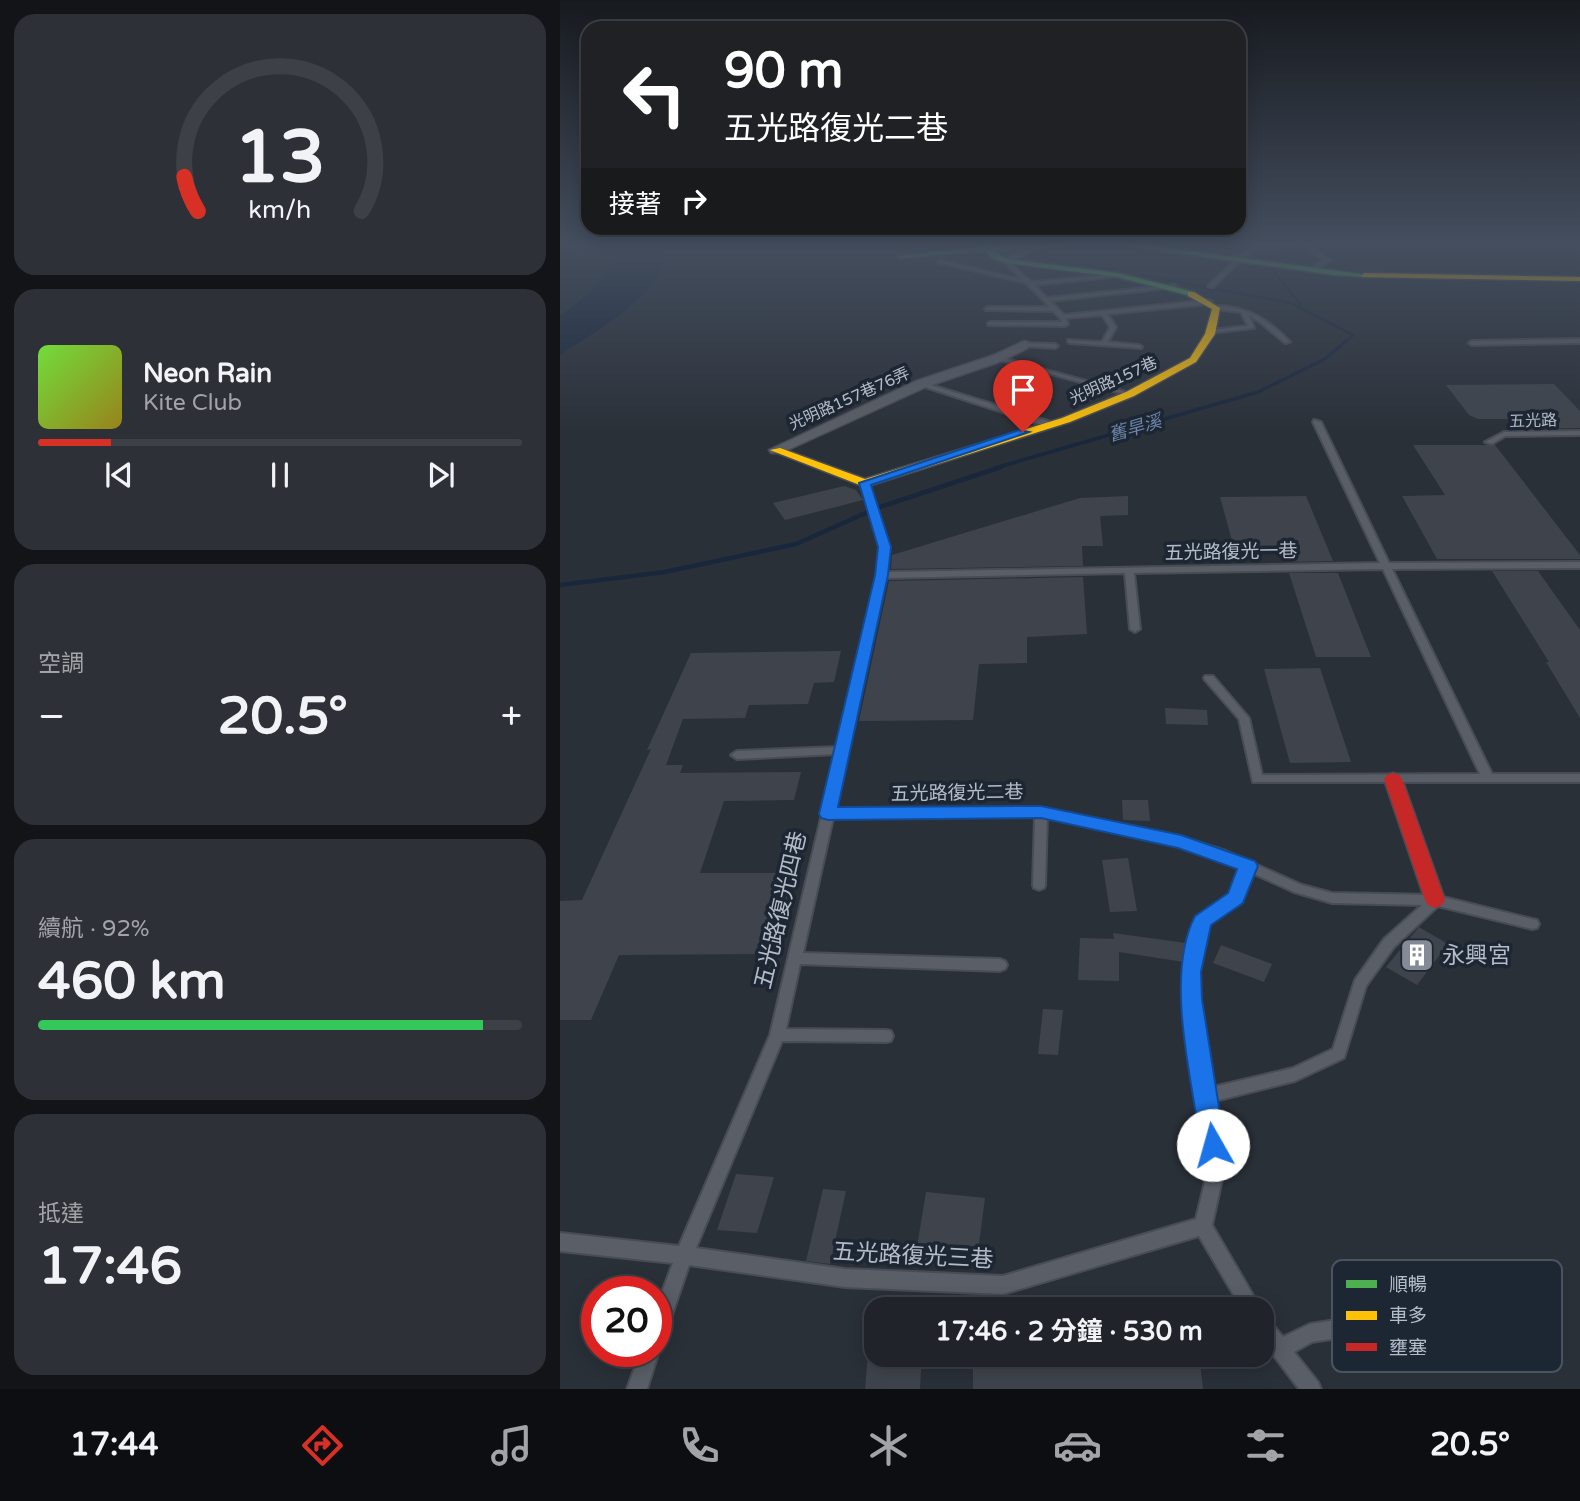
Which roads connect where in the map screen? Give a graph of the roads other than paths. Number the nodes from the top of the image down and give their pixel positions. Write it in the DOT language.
graph roads {
  1 [pos="1054,307"];
  2 [pos="1143,307"];
  3 [pos="1212,307"];
  4 [pos="1226,307"];
  5 [pos="988,309"];
  6 [pos="1056,309"];
  7 [pos="1103,312"];
  8 [pos="1244,312"];
  9 [pos="1063,317"];
  10 [pos="990,324"];
  11 [pos="1211,332"];
  12 [pos="1070,341"];
  13 [pos="1580,341"];
  14 [pos="1287,342"];
  15 [pos="1472,343"];
  16 [pos="1104,344"];
  17 [pos="1024,345"];
  18 [pos="1055,346"];
  19 [pos="1139,347"];
  20 [pos="998,358"];
  21 [pos="921,384"];
  22 [pos="1130,394"];
  23 [pos="1317,422"];
  24 [pos="1048,424"];
  25 [pos="1580,433"];
  26 [pos="1489,442"];
  27 [pos="776,450"];
  28 [pos="865,483"];
  29 [pos="1580,565"];
  30 [pos="1388,566"];
  31 [pos="1129,570"];
  32 [pos="882,575"];
  33 [pos="1135,629"];
  34 [pos="1209,678"];
  35 [pos="842,750"];
  36 [pos="737,755"];
  37 [pos="1580,778"];
  38 [pos="1393,779"];
  39 [pos="1488,779"];
  40 [pos="1041,812"];
  41 [pos="828,814"];
  42 [pos="1248,866"];
  43 [pos="1039,885"];
  44 [pos="1435,900"];
  45 [pos="1532,924"];
  46 [pos="794,958"];
  47 [pos="1000,965"];
  48 [pos="777,1035"];
  49 [pos="886,1036"];
  50 [pos="1207,1096"];
  51 [pos="1203,1226"];
  52 [pos="560,1242"];
  53 [pos="684,1255"];
  54 [pos="672,1289"];
  55 [pos="1245,1297"];
  56 [pos="1332,1330"];
  57 [pos="1274,1341"];
  58 [pos="1280,1349"];
  59 [pos="645,1367"];
  60 [pos="637,1389"];
  61 [pos="1311,1389"];
  1 -- 6 [label="lane"];
  2 -- 7 [label="lane"];
  3 -- 11 [label="street, 光明路157巷"];
  4 -- 8 [label="lane"];
  5 -- 6 [label="lane"];
  6 -- 9 [label="lane"];
  7 -- 9 [label="lane"];
  7 -- 16 [label="lane"];
  8 -- 11 [label="lane"];
  8 -- 14 [label="lane"];
  9 -- 10 [label="lane"];
  11 -- 22 [label="street, 光明路157巷"];
  12 -- 16 [label="lane"];
  13 -- 15 [label="lane"];
  16 -- 19 [label="lane"];
  17 -- 18 [label="lane"];
  17 -- 20 [label="street, 光明路157巷76弄"];
  20 -- 21 [label="street, 光明路157巷76弄"];
  20 -- 22 [label="lane"];
  21 -- 24 [label="lane"];
  21 -- 27 [label="street, 光明路157巷76弄"];
  22 -- 24 [label="street, 光明路157巷"];
  23 -- 30 [label="lane"];
  24 -- 28 [label="street, 光明路157巷"];
  25 -- 26 [label="lane, 五光路"];
  27 -- 28 [label="street, 光明路157巷76弄"];
  28 -- 32 [label="lane, 五光路復光四巷"];
  29 -- 30 [label="lane, 五光路復光一巷"];
  30 -- 31 [label="lane, 五光路復光一巷"];
  30 -- 39 [label="lane"];
  31 -- 32 [label="lane, 五光路復光一巷"];
  31 -- 33 [label="lane"];
  32 -- 35 [label="lane, 五光路復光四巷"];
  34 -- 38 [label="lane"];
  35 -- 36 [label="lane"];
  35 -- 41 [label="lane, 五光路復光四巷"];
  37 -- 39 [label="lane"];
  38 -- 39 [label="lane"];
  38 -- 44 [label="street"];
  40 -- 41 [label="lane, 五光路復光二巷"];
  40 -- 42 [label="lane, 五光路復光二巷"];
  40 -- 43 [label="lane"];
  41 -- 46 [label="lane, 五光路復光四巷"];
  42 -- 44 [label="lane, 五光路復光二巷"];
  42 -- 50 [label="lane"];
  44 -- 45 [label="lane, 五光路復光二巷"];
  44 -- 50 [label="lane"];
  46 -- 47 [label="lane"];
  46 -- 48 [label="lane, 五光路復光四巷"];
  48 -- 49 [label="lane"];
  48 -- 53 [label="lane, 五光路復光四巷"];
  50 -- 51 [label="lane"];
  51 -- 53 [label="lane, 五光路復光三巷"];
  51 -- 55 [label="lane"];
  52 -- 53 [label="lane, 五光路復光三巷"];
  53 -- 54 [label="lane, 五光路復光四巷"];
  56 -- 58 [label="lane"];
  57 -- 58 [label="lane"];
  58 -- 61 [label="lane"];
  59 -- 60 [label="lane"];
}
